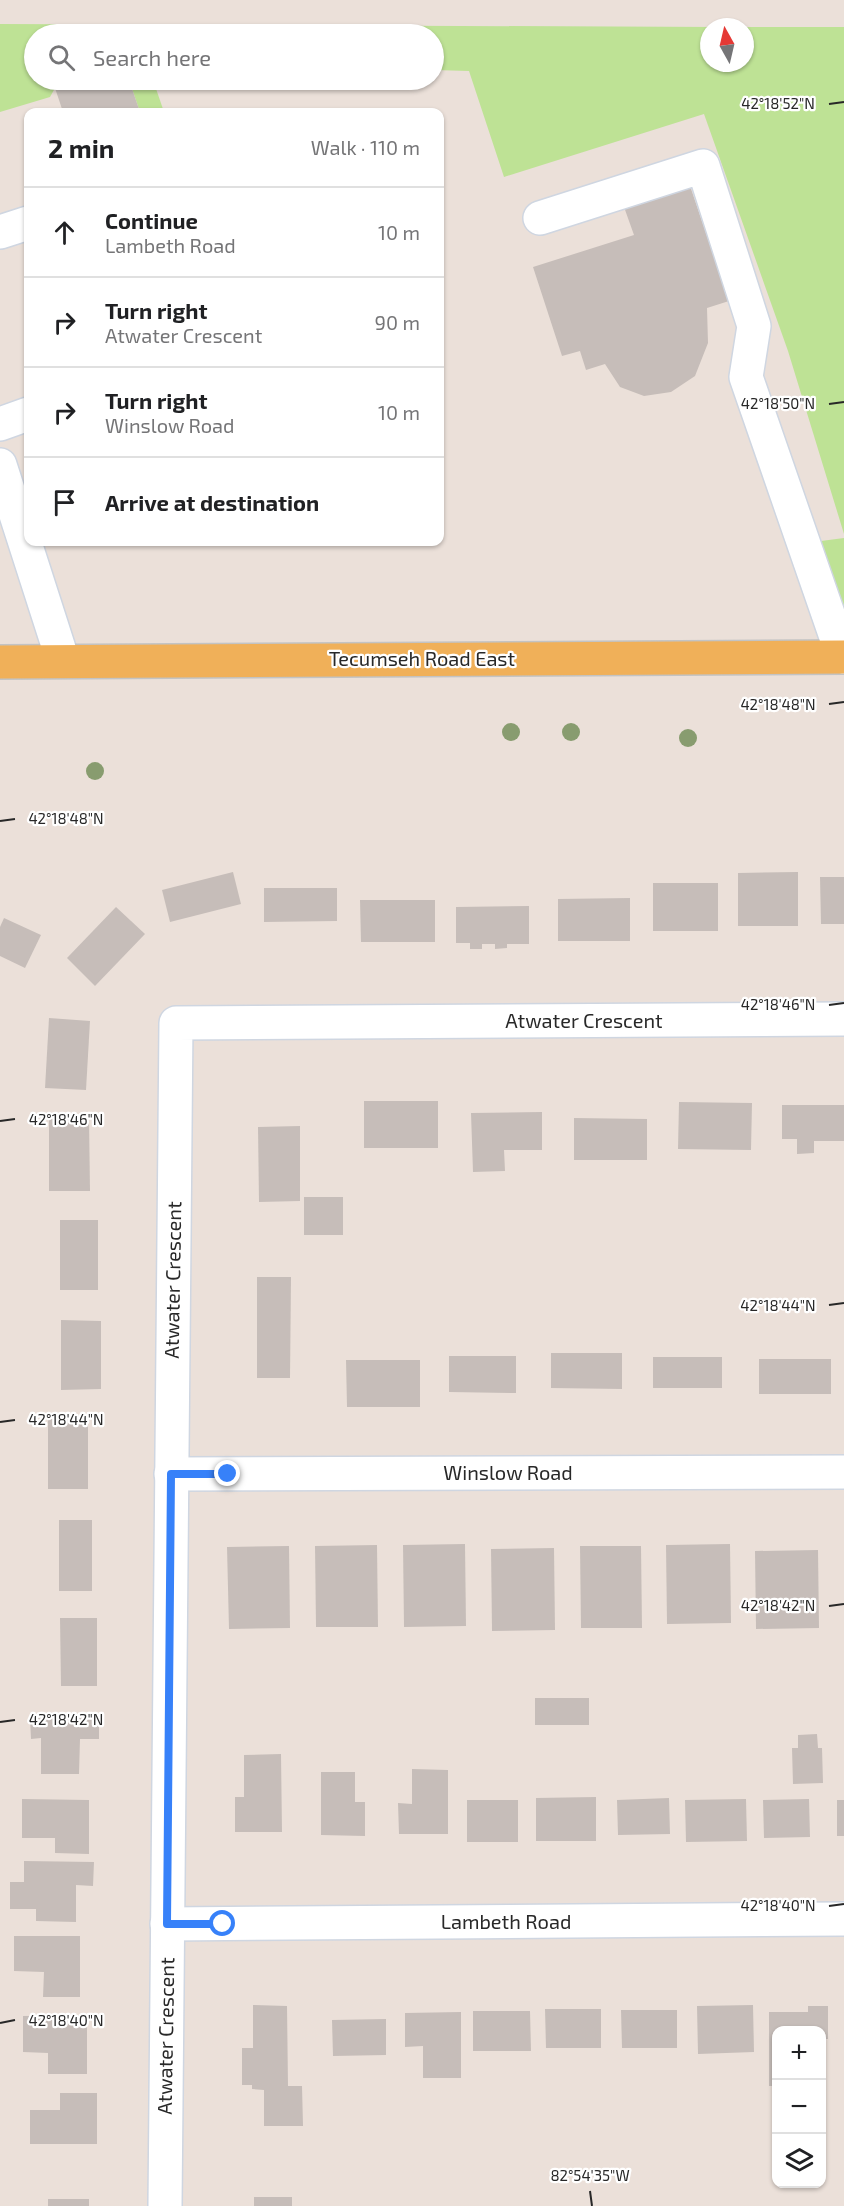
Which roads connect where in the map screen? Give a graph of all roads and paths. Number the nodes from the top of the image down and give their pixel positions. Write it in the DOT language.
graph roads {
  1 [pos="540,218"];
  2 [pos="24,224"];
  3 [pos="0,232"];
  4 [pos="24,415"];
  5 [pos="0,424"];
  6 [pos="0,465"];
  7 [pos="24,540"];
  8 [pos="26,546"];
  9 [pos="843,657"];
  10 [pos="63,661"];
  11 [pos="0,662"];
  12 [pos="844,1020"];
  13 [pos="844,1472"];
  14 [pos="171,1474"];
  15 [pos="844,1920"];
  16 [pos="167,1924"];
  17 [pos="165,2206"];
  1 -- 9 [label="street"];
  2 -- 3 [label="street"];
  4 -- 5 [label="street"];
  6 -- 7 [label="street"];
  8 -- 10 [label="street"];
  9 -- 10 [label="main road, Tecumseh Road East"];
  10 -- 11 [label="main road, Tecumseh Road East"];
  12 -- 14 [label="street, Atwater Crescent"];
  13 -- 14 [label="street, Winslow Road"];
  14 -- 16 [label="street, Atwater Crescent"];
  15 -- 16 [label="street, Lambeth Road"];
  16 -- 17 [label="street, Atwater Crescent"];
}
